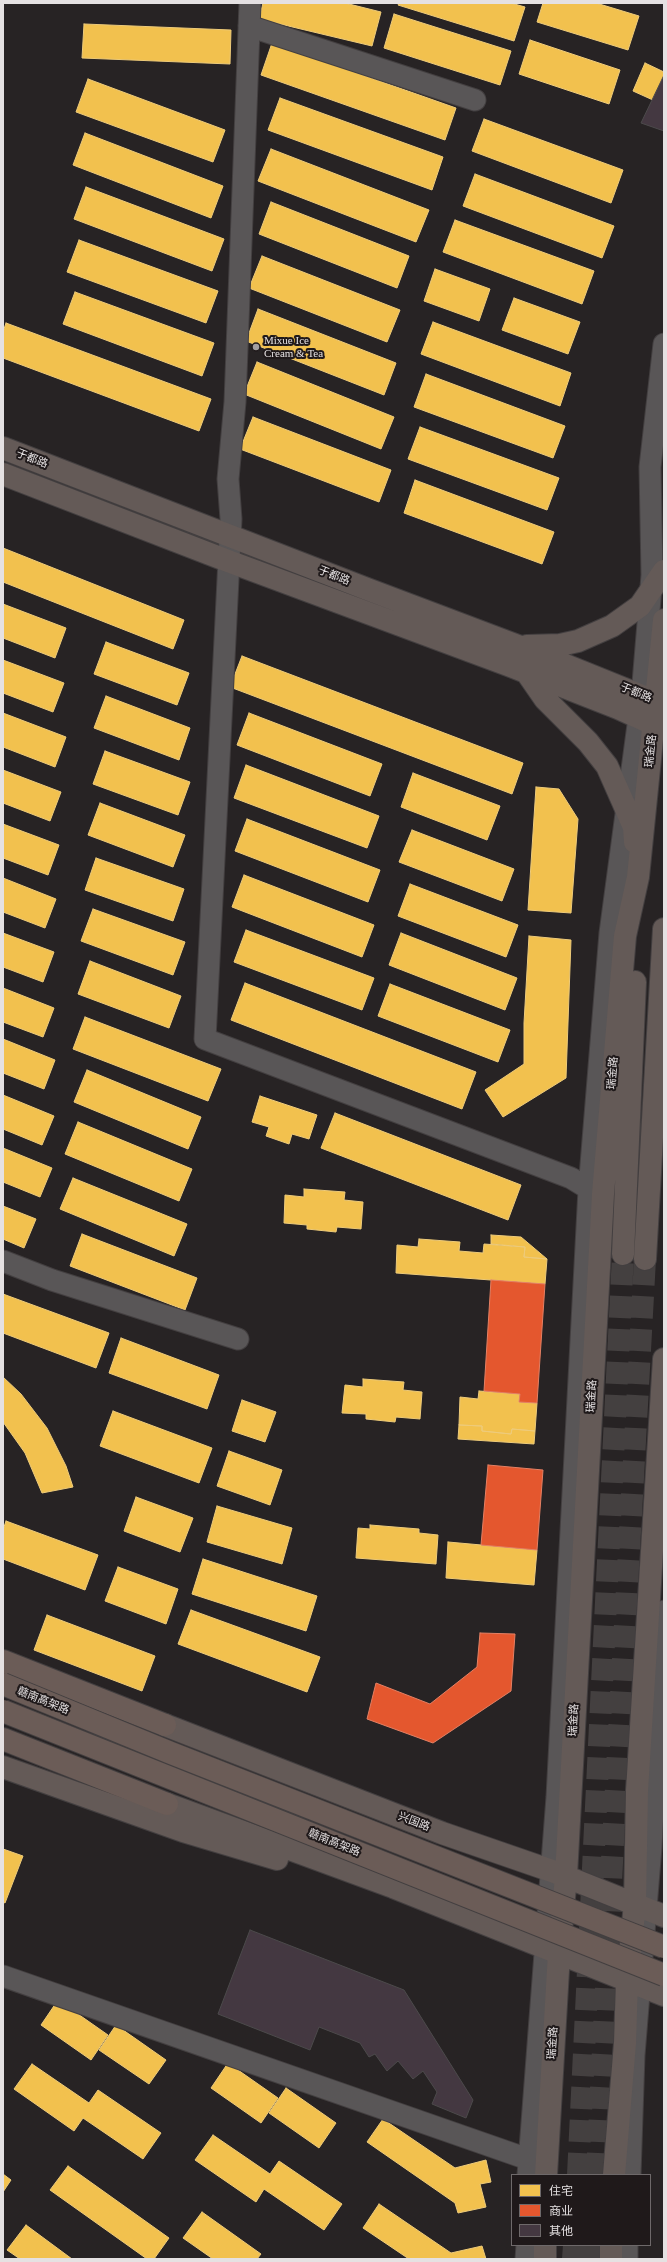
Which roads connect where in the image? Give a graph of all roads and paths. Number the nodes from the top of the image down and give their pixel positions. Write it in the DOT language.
graph roads {
  1 [pos="250,3"];
  2 [pos="249,26"];
  3 [pos="475,100"];
  4 [pos="664,344"];
  5 [pos="3,448"];
  6 [pos="3,474"];
  7 [pos="230,536"];
  8 [pos="228,561"];
  9 [pos="664,571"];
  10 [pos="652,589"];
  11 [pos="664,620"];
  12 [pos="518,646"];
  13 [pos="527,673"];
  14 [pos="654,700"];
  15 [pos="652,723"];
  16 [pos="628,810"];
  17 [pos="638,877"];
  18 [pos="664,929"];
  19 [pos="596,1192"];
  20 [pos="624,1254"];
  21 [pos="645,1259"];
  22 [pos="3,1261"];
  23 [pos="238,1338"];
  24 [pos="664,1359"];
  25 [pos="664,1611"];
  26 [pos="3,1661"];
  27 [pos="3,1671"];
  28 [pos="3,1684"];
  29 [pos="3,1711"];
  30 [pos="166,1725"];
  31 [pos="3,1739"];
  32 [pos="3,1767"];
  33 [pos="167,1804"];
  34 [pos="381,1809"];
  35 [pos="559,1874"];
  36 [pos="444,1908"];
  37 [pos="648,1910"];
  38 [pos="664,1947"];
  39 [pos="552,1950"];
  40 [pos="664,1975"];
  41 [pos="3,1976"];
  42 [pos="633,1983"];
  43 [pos="664,1995"];
  44 [pos="537,2168"];
  45 [pos="614,2174"];
  46 [pos="630,2174"];
  47 [pos="526,2246"];
  48 [pos="545,2246"];
  49 [pos="611,2246"];
  50 [pos="627,2246"];
  51 [pos="526,2259"];
  52 [pos="545,2259"];
  53 [pos="611,2259"];
  54 [pos="627,2259"];
  1 -- 2 [label="street"];
  2 -- 3 [label="street"];
  2 -- 7 [label="street"];
  4 -- 10 [label="street"];
  5 -- 7 [label="main road, 于都路"];
  6 -- 8 [label="main road, 于都路"];
  7 -- 8 [label="street"];
  7 -- 12 [label="main road, 于都路"];
  8 -- 13 [label="main road, 于都路"];
  8 -- 19 [label="street"];
  9 -- 10 [label="main road"];
  10 -- 12 [label="main road"];
  10 -- 14 [label="street"];
  11 -- 14 [label="main road, 瑞金路"];
  12 -- 14 [label="main road, 于都路"];
  13 -- 15 [label="main road, 于都路"];
  13 -- 16 [label="main road"];
  14 -- 15 [label="main road, 瑞金路"];
  15 -- 16 [label="street"];
  15 -- 17 [label="main road, 瑞金路"];
  16 -- 17 [label="main road"];
  16 -- 19 [label="street"];
  17 -- 19 [label="main road, 瑞金路"];
  17 -- 20 [label="main road"];
  18 -- 21 [label="main road"];
  19 -- 35 [label="main road, 瑞金路"];
  22 -- 23 [label="street"];
  24 -- 37 [label="main road"];
  25 -- 37 [label="street"];
  26 -- 30 [label="highway"];
  27 -- 34 [label="main road"];
  28 -- 38 [label="highway, 赣南高架路, bridge"];
  29 -- 40 [label="highway, 赣南高架路, bridge"];
  30 -- 34 [label="main road, 兴国路"];
  31 -- 33 [label="highway"];
  32 -- 36 [label="main road"];
  33 -- 36 [label="main road"];
  34 -- 35 [label="main road, 兴国路"];
  35 -- 37 [label="main road, 兴国路"];
  35 -- 39 [label="main road, 瑞金路"];
  36 -- 39 [label="main road"];
  37 -- 42 [label="main road"];
  39 -- 42 [label="main road"];
  39 -- 44 [label="main road, 瑞金路"];
  41 -- 44 [label="street"];
  42 -- 43 [label="main road"];
  42 -- 45 [label="main road"];
  42 -- 46 [label="street"];
  47 -- 51 [label="street"];
  48 -- 52 [label="main road"];
  49 -- 53 [label="main road"];
  50 -- 54 [label="street"];
}
